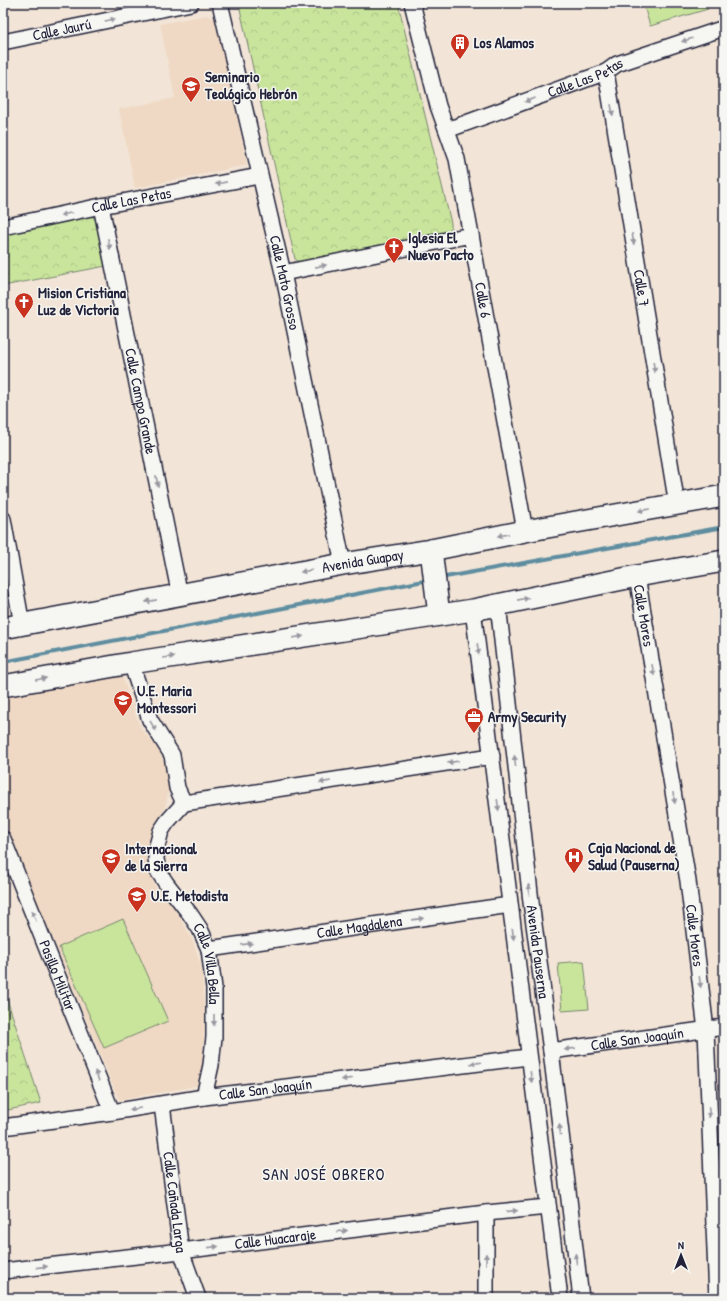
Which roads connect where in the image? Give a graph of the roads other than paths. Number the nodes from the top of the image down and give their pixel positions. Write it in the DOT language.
graph roads {
  1 [pos="191,3"];
  2 [pos="220,3"];
  3 [pos="412,3"];
  4 [pos="724,28"];
  5 [pos="3,42"];
  6 [pos="606,72"];
  7 [pos="447,130"];
  8 [pos="259,176"];
  9 [pos="101,206"];
  10 [pos="3,227"];
  11 [pos="471,235"];
  12 [pos="283,273"];
  13 [pos="724,496"];
  14 [pos="677,505"];
  15 [pos="3,519"];
  16 [pos="525,531"];
  17 [pos="432,556"];
  18 [pos="724,560"];
  19 [pos="343,564"];
  20 [pos="637,576"];
  21 [pos="180,596"];
  22 [pos="498,604"];
  23 [pos="473,610"];
  24 [pos="439,615"];
  25 [pos="12,627"];
  26 [pos="131,663"];
  27 [pos="3,686"];
  28 [pos="492,756"];
  29 [pos="184,803"];
  30 [pos="523,828"];
  31 [pos="501,831"];
  32 [pos="3,839"];
  33 [pos="510,905"];
  34 [pos="209,949"];
  35 [pos="724,1027"];
  36 [pos="706,1030"];
  37 [pos="551,1051"];
  38 [pos="528,1057"];
  39 [pos="204,1097"];
  40 [pos="557,1101"];
  41 [pos="535,1103"];
  42 [pos="162,1105"];
  43 [pos="112,1112"];
  44 [pos="3,1127"];
  45 [pos="548,1207"];
  46 [pos="486,1213"];
  47 [pos="181,1251"];
  48 [pos="3,1271"];
  49 [pos="198,1298"];
  50 [pos="486,1298"];
  51 [pos="560,1298"];
  52 [pos="581,1298"];
  53 [pos="717,1298"];
  5 -- 1 [label="street, Calle Jaurú, one-way"];
  2 -- 8 [label="street, Calle Mato Grosso"];
  3 -- 7 [label="street, Calle 6"];
  4 -- 6 [label="street, Calle Las Petas, one-way"];
  6 -- 7 [label="street, Calle Las Petas, one-way"];
  6 -- 14 [label="street, Calle 7, one-way"];
  7 -- 11 [label="street, Calle 6"];
  8 -- 9 [label="street, Calle Las Petas, one-way"];
  8 -- 12 [label="street, Calle Mato Grosso"];
  9 -- 10 [label="street, Calle Las Petas, one-way"];
  9 -- 21 [label="street, Calle Campo Grande, one-way"];
  12 -- 11 [label="street, one-way"];
  11 -- 16 [label="street, Calle 6"];
  12 -- 19 [label="street, Calle Mato Grosso"];
  13 -- 14 [label="main road, Avenida Guapay"];
  14 -- 16 [label="main road, Avenida Guapay, one-way"];
  15 -- 25 [label="street"];
  16 -- 17 [label="main road, Avenida Guapay, one-way"];
  17 -- 19 [label="main road, Avenida Guapay"];
  17 -- 24 [label="main road"];
  18 -- 20 [label="main road"];
  19 -- 21 [label="main road, Avenida Guapay, one-way"];
  22 -- 20 [label="main road, one-way"];
  20 -- 36 [label="street, Calle Mores, one-way"];
  21 -- 25 [label="main road, Avenida Guapay, one-way"];
  22 -- 23 [label="main road"];
  30 -- 22 [label="street, Avenida Pauserna, one-way"];
  23 -- 24 [label="main road"];
  23 -- 28 [label="street, Avenida Pauserna, one-way"];
  26 -- 24 [label="main road, one-way"];
  27 -- 26 [label="main road, one-way"];
  26 -- 29 [label="street, one-way"];
  28 -- 29 [label="street, one-way"];
  28 -- 31 [label="street, Avenida Pauserna, one-way"];
  29 -- 34 [label="street, Calle Villa Bella"];
  30 -- 31 [label="street"];
  37 -- 30 [label="street, Avenida Pauserna, one-way"];
  31 -- 33 [label="street, Avenida Pauserna"];
  43 -- 32 [label="street, Pasillo Militar, one-way"];
  34 -- 33 [label="street, Calle Magdalena, one-way"];
  33 -- 38 [label="street, Avenida Pauserna, one-way"];
  34 -- 39 [label="street, Calle Villa Bella, one-way"];
  35 -- 36 [label="street, Calle San Joaquín"];
  36 -- 37 [label="street, Calle San Joaquín, one-way"];
  36 -- 53 [label="street, Calle Mores, one-way"];
  37 -- 40 [label="street, Avenida Pauserna"];
  38 -- 39 [label="street, Calle San Joaquín, one-way"];
  38 -- 41 [label="street, Avenida Pauserna, one-way"];
  39 -- 42 [label="street, Calle San Joaquín"];
  40 -- 41 [label="street"];
  52 -- 40 [label="street, Avenida Pauserna, one-way"];
  41 -- 45 [label="street, Avenida Pauserna"];
  42 -- 43 [label="street, Calle San Joaquín, one-way"];
  42 -- 47 [label="street, Calle Cañada Larga"];
  43 -- 44 [label="street, Calle San Joaquín"];
  46 -- 45 [label="street, Calle Huacaraje, one-way"];
  45 -- 51 [label="street, Avenida Pauserna"];
  47 -- 46 [label="street, Calle Huacaraje, one-way"];
  50 -- 46 [label="street, one-way"];
  48 -- 47 [label="street, Calle Huacaraje, one-way"];
  47 -- 49 [label="street, Calle Cañada Larga"];
}
